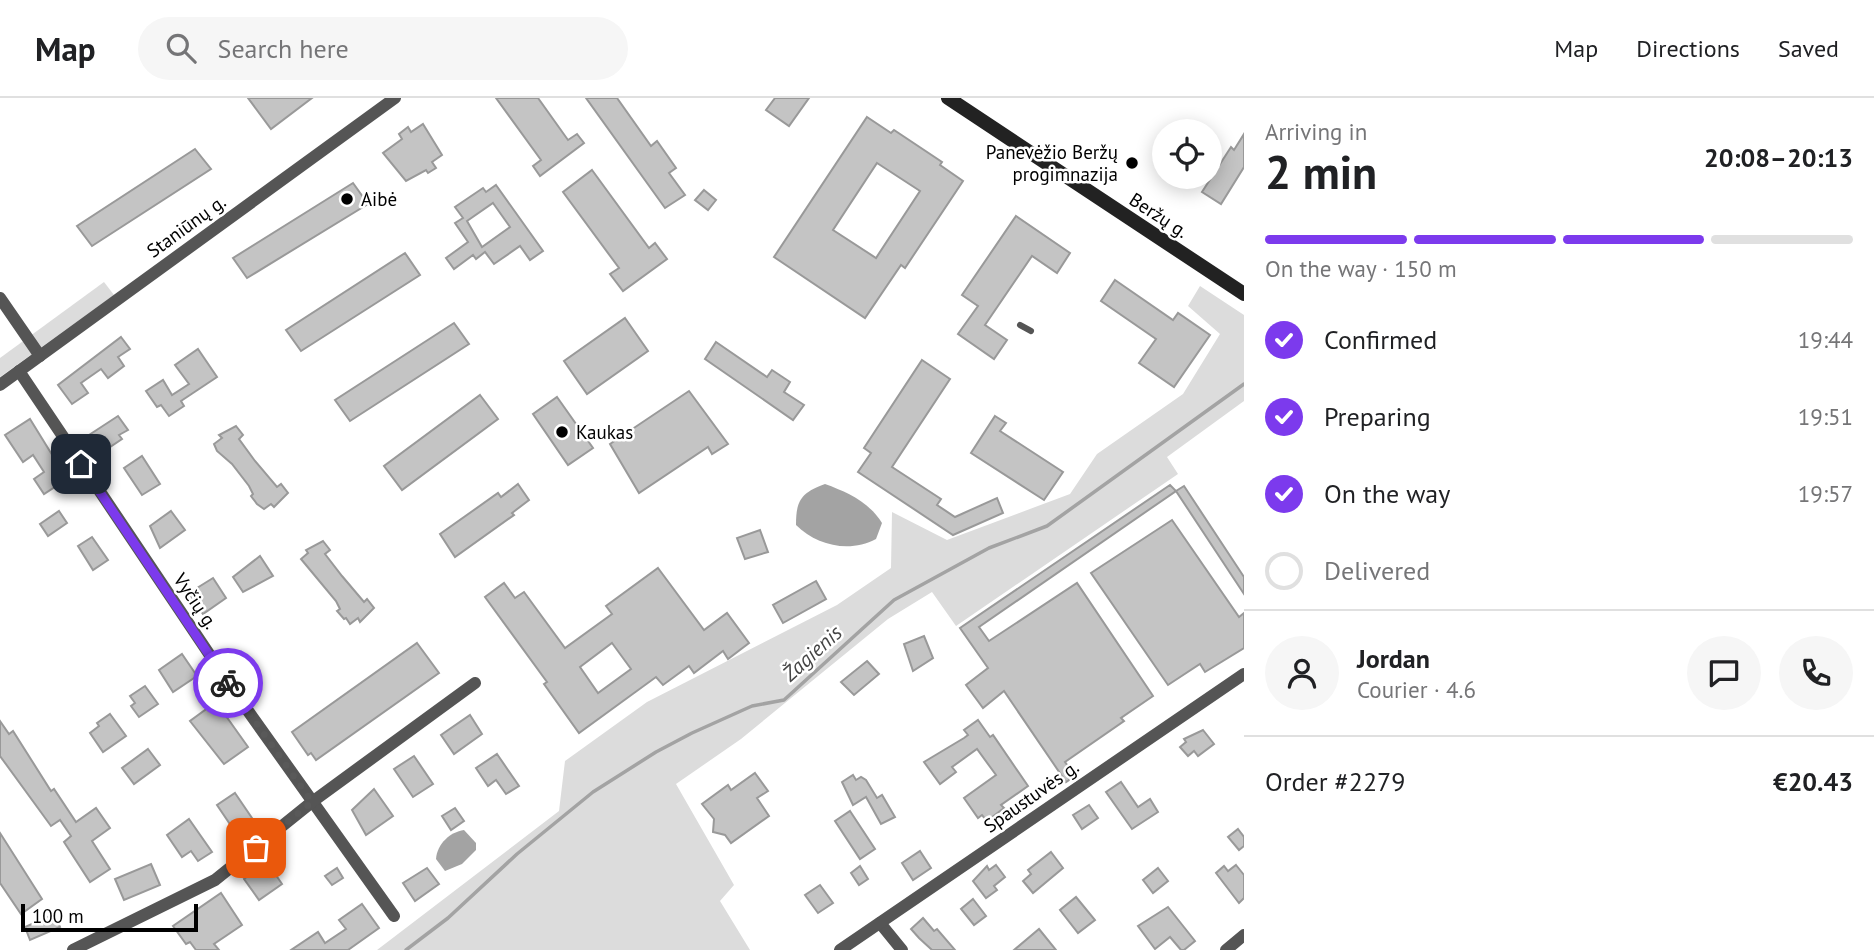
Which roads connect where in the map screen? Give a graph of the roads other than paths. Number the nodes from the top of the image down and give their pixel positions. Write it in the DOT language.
graph roads {
  1 [pos="395,98"];
  2 [pos="948,98"];
  3 [pos="1244,294"];
  4 [pos="0,298"];
  5 [pos="1020,325"];
  6 [pos="1031,331"];
  7 [pos="40,356"];
  8 [pos="19,371"];
  9 [pos="0,386"];
  10 [pos="1244,674"];
  11 [pos="475,683"];
  12 [pos="312,802"];
  13 [pos="394,916"];
  14 [pos="880,923"];
  15 [pos="1244,935"];
  16 [pos="73,950"];
  17 [pos="840,950"];
  18 [pos="902,950"];
  19 [pos="1226,950"];
  1 -- 7 [label="street, Staniūnų g."];
  2 -- 3 [label="main road, Beržų g."];
  4 -- 7 [label="street"];
  5 -- 6 [label="lane"];
  7 -- 8 [label="street, Staniūnų g."];
  8 -- 9 [label="street, Staniūnų g."];
  8 -- 12 [label="street, Vyčių g."];
  10 -- 14 [label="street, Spaustuvės g."];
  11 -- 12 [label="street"];
  12 -- 13 [label="street, Vyčių g."];
  12 -- 16 [label="street"];
  14 -- 17 [label="street, Spaustuvės g."];
  14 -- 18 [label="street"];
  15 -- 19 [label="street"];
}
